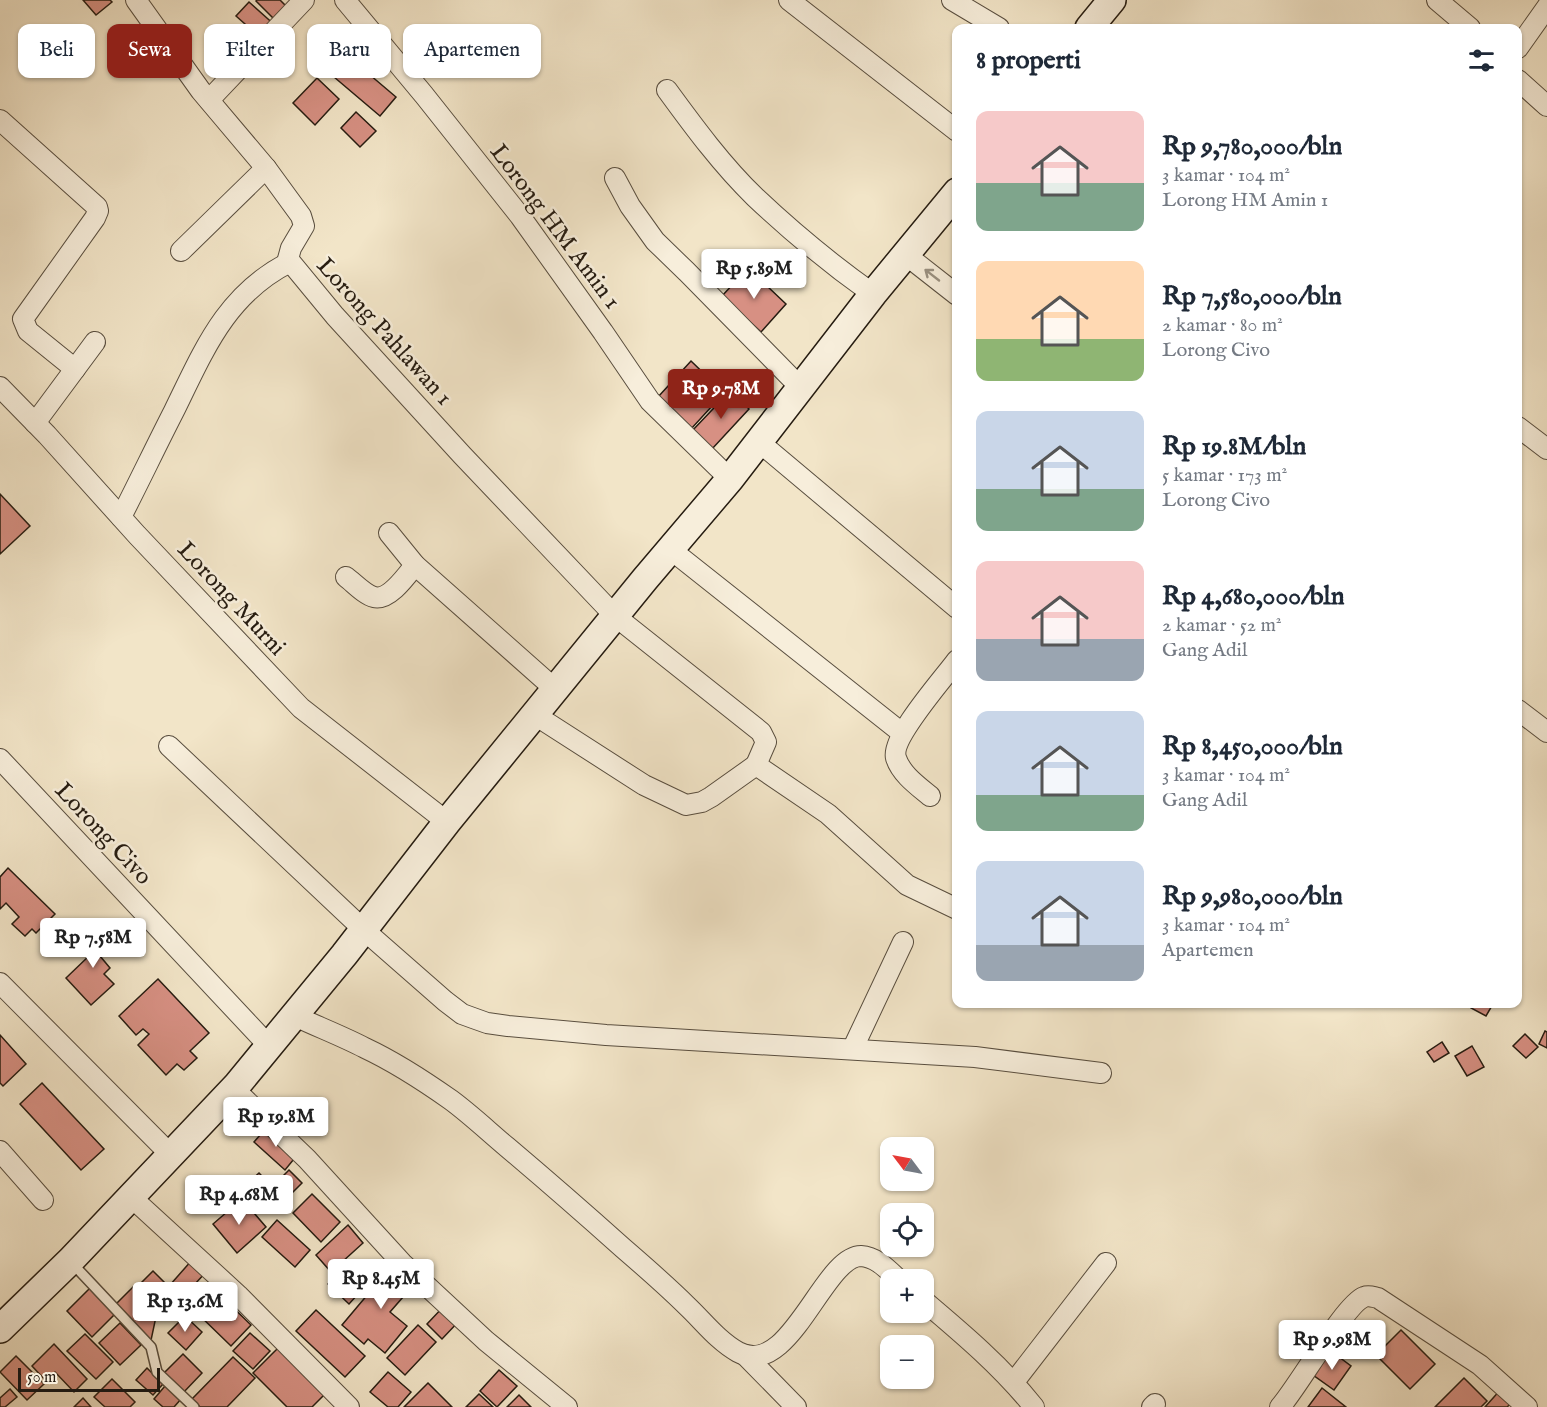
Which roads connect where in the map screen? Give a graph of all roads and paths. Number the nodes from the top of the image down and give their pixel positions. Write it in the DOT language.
graph roads {
  1 [pos="136,0"];
  2 [pos="304,0"];
  3 [pos="345,0"];
  4 [pos="789,0"];
  5 [pos="952,0"];
  6 [pos="1112,0"];
  7 [pos="1437,0"];
  8 [pos="1547,7"];
  9 [pos="992,24"];
  10 [pos="1092,24"];
  11 [pos="1465,24"];
  12 [pos="1522,42"];
  13 [pos="1522,84"];
  14 [pos="667,90"];
  15 [pos="209,100"];
  16 [pos="1547,106"];
  17 [pos="0,120"];
  18 [pos="952,127"];
  19 [pos="266,168"];
  20 [pos="615,178"];
  21 [pos="952,198"];
  22 [pos="181,250"];
  23 [pos="906,255"];
  24 [pos="290,262"];
  25 [pos="952,291"];
  26 [pos="873,294"];
  27 [pos="95,342"];
  28 [pos="75,369"];
  29 [pos="0,387"];
  30 [pos="801,388"];
  31 [pos="35,423"];
  32 [pos="1522,430"];
  33 [pos="759,441"];
  34 [pos="1547,449"];
  35 [pos="730,480"];
  36 [pos="121,517"];
  37 [pos="389,533"];
  38 [pos="670,549"];
  39 [pos="415,565"];
  40 [pos="346,577"];
  41 [pos="952,604"];
  42 [pos="615,616"];
  43 [pos="952,667"];
  44 [pos="556,690"];
  45 [pos="1522,713"];
  46 [pos="536,715"];
  47 [pos="1547,732"];
  48 [pos="902,733"];
  49 [pos="169,746"];
  50 [pos="0,759"];
  51 [pos="756,765"];
  52 [pos="930,796"];
  53 [pos="447,822"];
  54 [pos="952,907"];
  55 [pos="364,930"];
  56 [pos="903,942"];
  57 [pos="0,983"];
  58 [pos="295,1016"];
  59 [pos="269,1046"];
  60 [pos="853,1048"];
  61 [pos="1101,1073"];
  62 [pos="234,1089"];
  63 [pos="0,1151"];
  64 [pos="171,1155"];
  65 [pos="131,1197"];
  66 [pos="44,1200"];
  67 [pos="70,1261"];
  68 [pos="1106,1263"];
  69 [pos="886,1269"];
  70 [pos="934,1309"];
  71 [pos="0,1329"];
  72 [pos="745,1355"];
  73 [pos="1014,1382"];
  74 [pos="194,1407"];
  75 [pos="349,1407"];
  76 [pos="567,1407"];
  77 [pos="796,1407"];
  78 [pos="1034,1407"];
  79 [pos="1280,1407"];
  80 [pos="1527,1407"];
  1 -- 15 [label="street, Lorong Pahlawan 1"];
  2 -- 15 [label="street"];
  3 -- 35 [label="street, Lorong HM Amin 1"];
  4 -- 18 [label="street"];
  5 -- 9 [label="street"];
  6 -- 10 [label="main road"];
  7 -- 11 [label="street"];
  8 -- 12 [label="street"];
  13 -- 16 [label="street"];
  14 -- 26 [label="street"];
  15 -- 19 [label="street, Lorong Pahlawan 1"];
  17 -- 28 [label="street"];
  19 -- 22 [label="street"];
  19 -- 24 [label="street, Lorong Pahlawan 1"];
  20 -- 30 [label="street"];
  21 -- 23 [label="main road"];
  25 -- 23 [label="street, one-way"];
  23 -- 26 [label="main road"];
  24 -- 36 [label="street"];
  24 -- 42 [label="street, Lorong Pahlawan 1"];
  26 -- 30 [label="main road"];
  27 -- 28 [label="street"];
  28 -- 31 [label="street"];
  29 -- 31 [label="street, Lorong Murni"];
  30 -- 33 [label="main road"];
  31 -- 36 [label="street, Lorong Murni"];
  32 -- 34 [label="street"];
  33 -- 35 [label="main road"];
  33 -- 41 [label="street"];
  35 -- 38 [label="main road"];
  36 -- 53 [label="street, Lorong Murni"];
  37 -- 39 [label="street"];
  38 -- 42 [label="main road"];
  38 -- 48 [label="street"];
  39 -- 40 [label="street"];
  39 -- 44 [label="street"];
  42 -- 44 [label="main road"];
  42 -- 51 [label="street, Lorong Pahlawan 1"];
  43 -- 48 [label="street"];
  44 -- 46 [label="main road"];
  45 -- 47 [label="street"];
  46 -- 51 [label="street"];
  46 -- 53 [label="main road"];
  48 -- 52 [label="street"];
  49 -- 55 [label="street"];
  50 -- 59 [label="street, Lorong Civo"];
  51 -- 54 [label="street"];
  53 -- 55 [label="main road"];
  55 -- 58 [label="main road"];
  55 -- 60 [label="street"];
  56 -- 60 [label="street"];
  57 -- 64 [label="street"];
  58 -- 59 [label="main road"];
  58 -- 72 [label="street"];
  59 -- 62 [label="main road"];
  60 -- 61 [label="street"];
  62 -- 64 [label="main road"];
  62 -- 76 [label="street"];
  63 -- 66 [label="street"];
  64 -- 65 [label="main road"];
  65 -- 67 [label="main road"];
  65 -- 75 [label="street"];
  67 -- 71 [label="main road"];
  67 -- 74 [label="lane"];
  68 -- 73 [label="street"];
  69 -- 72 [label="street"];
  70 -- 73 [label="street"];
  72 -- 77 [label="street"];
  73 -- 78 [label="street"];
  79 -- 80 [label="street"];
}
